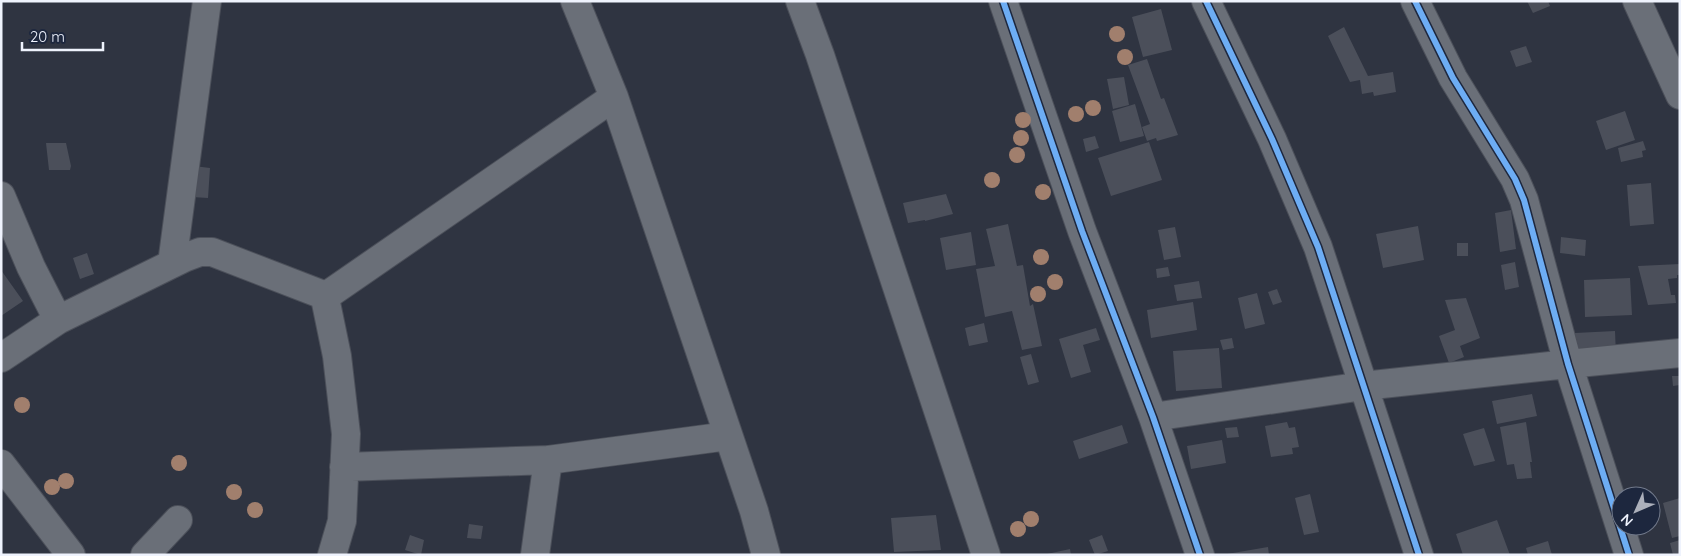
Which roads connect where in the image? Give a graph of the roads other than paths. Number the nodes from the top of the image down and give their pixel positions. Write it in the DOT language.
graph roads {
  1 [pos="206,1"];
  2 [pos="575,1"];
  3 [pos="800,1"];
  4 [pos="1003,1"];
  5 [pos="1206,1"];
  6 [pos="1415,1"];
  7 [pos="1636,1"];
  8 [pos="1680,95"];
  9 [pos="614,97"];
  10 [pos="1,196"];
  11 [pos="172,264"];
  12 [pos="326,296"];
  13 [pos="58,320"];
  14 [pos="1680,353"];
  15 [pos="1,358"];
  16 [pos="1568,364"];
  17 [pos="1363,386"];
  18 [pos="1153,417"];
  19 [pos="728,436"];
  20 [pos="548,460"];
  21 [pos="1,464"];
  22 [pos="344,467"];
  23 [pos="178,520"];
  24 [pos="71,555"];
  25 [pos="145,555"];
  26 [pos="332,555"];
  27 [pos="535,555"];
  28 [pos="766,555"];
  29 [pos="986,555"];
  30 [pos="1200,555"];
  31 [pos="1419,555"];
  32 [pos="1629,555"];
  1 -- 11 [label="street"];
  2 -- 9 [label="street"];
  3 -- 29 [label="street"];
  4 -- 18 [label="street"];
  5 -- 17 [label="street"];
  6 -- 16 [label="street"];
  7 -- 8 [label="street"];
  9 -- 12 [label="street"];
  9 -- 19 [label="street"];
  10 -- 13 [label="street"];
  11 -- 12 [label="street"];
  11 -- 13 [label="street"];
  12 -- 22 [label="street"];
  13 -- 15 [label="street"];
  14 -- 16 [label="street"];
  16 -- 17 [label="street"];
  16 -- 32 [label="street"];
  17 -- 18 [label="street"];
  17 -- 31 [label="street"];
  18 -- 30 [label="street"];
  19 -- 20 [label="street"];
  19 -- 28 [label="street"];
  20 -- 22 [label="street"];
  20 -- 27 [label="street"];
  21 -- 24 [label="street"];
  22 -- 26 [label="street"];
  23 -- 25 [label="street"];
}
